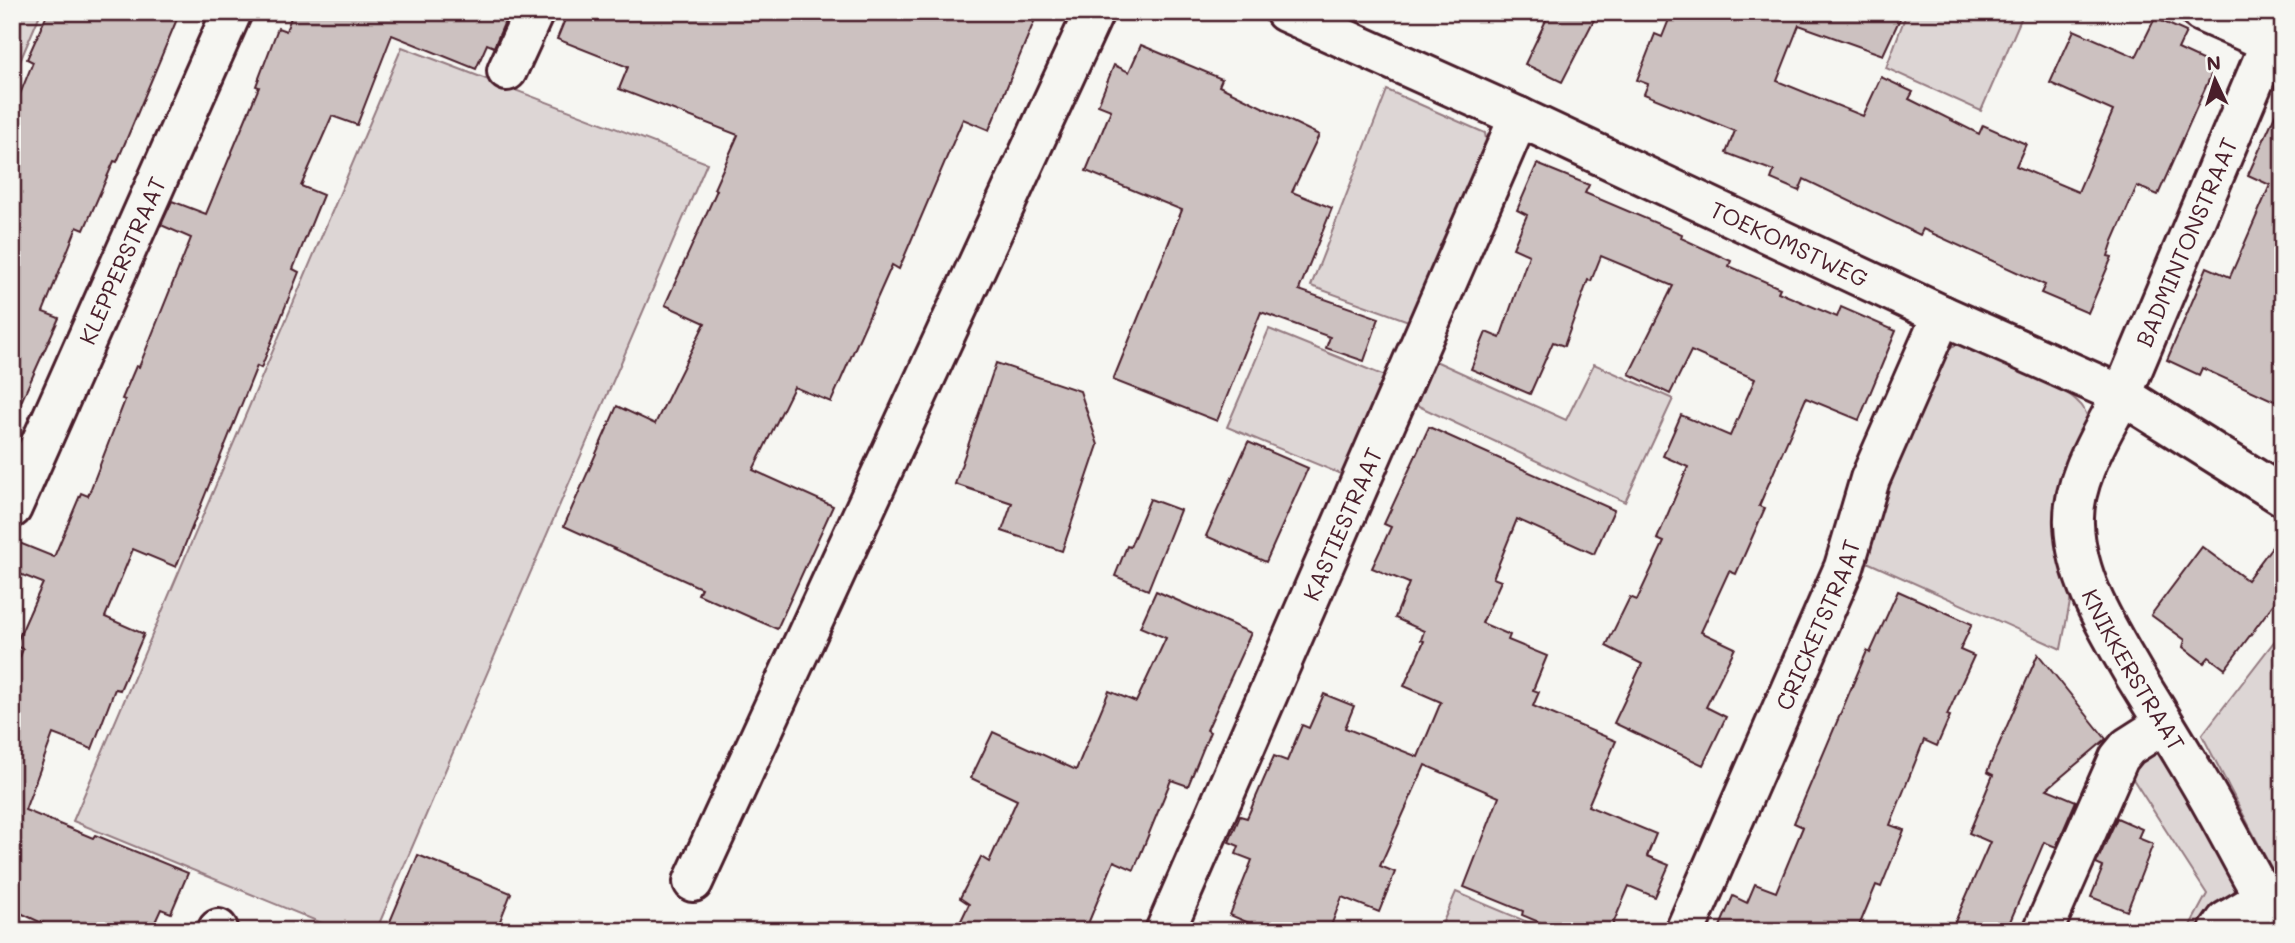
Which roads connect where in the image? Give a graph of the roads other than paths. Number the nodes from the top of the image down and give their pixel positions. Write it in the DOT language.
graph roads {
  1 [pos="232,12"];
  2 [pos="534,12"];
  3 [pos="1094,12"];
  4 [pos="1285,12"];
  5 [pos="2201,12"];
  6 [pos="2279,35"];
  7 [pos="507,71"];
  8 [pos="1519,117"];
  9 [pos="1942,315"];
  10 [pos="2122,395"];
  11 [pos="2283,496"];
  12 [pos="12,508"];
  13 [pos="2164,724"];
  14 [pos="693,882"];
  15 [pos="2273,914"];
  16 [pos="1165,931"];
  17 [pos="1685,931"];
  18 [pos="2043,931"];
  19 [pos="2218,931"];
  1 -- 12 [label="street, KLEPPERSTRAAT"];
  2 -- 7 [label="street"];
  3 -- 14 [label="street"];
  4 -- 8 [label="street, TOEKOMSTWEG"];
  5 -- 6 [label="street"];
  6 -- 10 [label="street, BADMINTONSTRAAT"];
  8 -- 9 [label="street, TOEKOMSTWEG"];
  8 -- 16 [label="street, KASTIESTRAAT"];
  9 -- 10 [label="street, TOEKOMSTWEG"];
  9 -- 17 [label="street, CRICKETSTRAAT"];
  10 -- 11 [label="street, TOEKOMSTWEG"];
  10 -- 13 [label="street, KNIKKERSTRAAT"];
  13 -- 15 [label="street, KNIKKERSTRAAT"];
  13 -- 18 [label="street"];
  15 -- 19 [label="street"];
}
